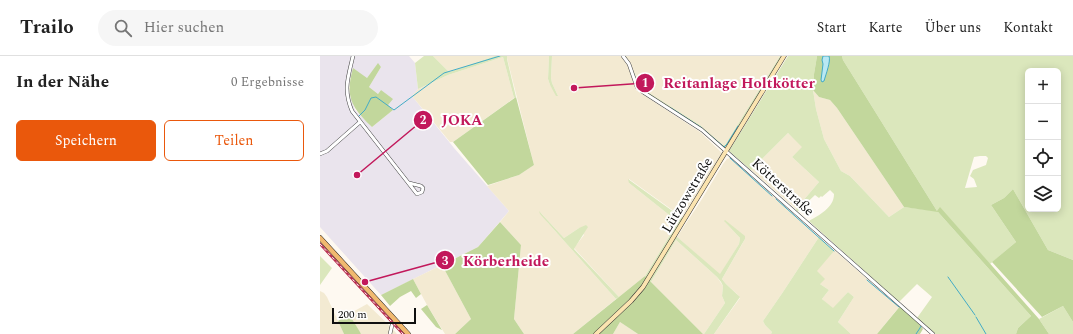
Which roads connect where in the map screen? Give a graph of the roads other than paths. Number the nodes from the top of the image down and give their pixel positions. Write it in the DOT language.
graph roads {
  1 [pos="353,56"];
  2 [pos="623,56"];
  3 [pos="784,56"];
  4 [pos="360,122"];
  5 [pos="726,151"];
  6 [pos="320,154"];
  7 [pos="410,183"];
  8 [pos="320,238"];
  9 [pos="396,321"];
  10 [pos="390,334"];
  11 [pos="408,334"];
  12 [pos="596,334"];
  13 [pos="933,334"];
  1 -- 4 [label="street"];
  2 -- 5 [label="street, Kötterstraße"];
  3 -- 5 [label="street, Lützowstraße"];
  4 -- 6 [label="street"];
  4 -- 7 [label="street"];
  5 -- 12 [label="street, Lützowstraße"];
  5 -- 13 [label="street, Kötterstraße"];
  8 -- 9 [label="main road"];
  9 -- 10 [label="street"];
  9 -- 11 [label="main road"];
}
